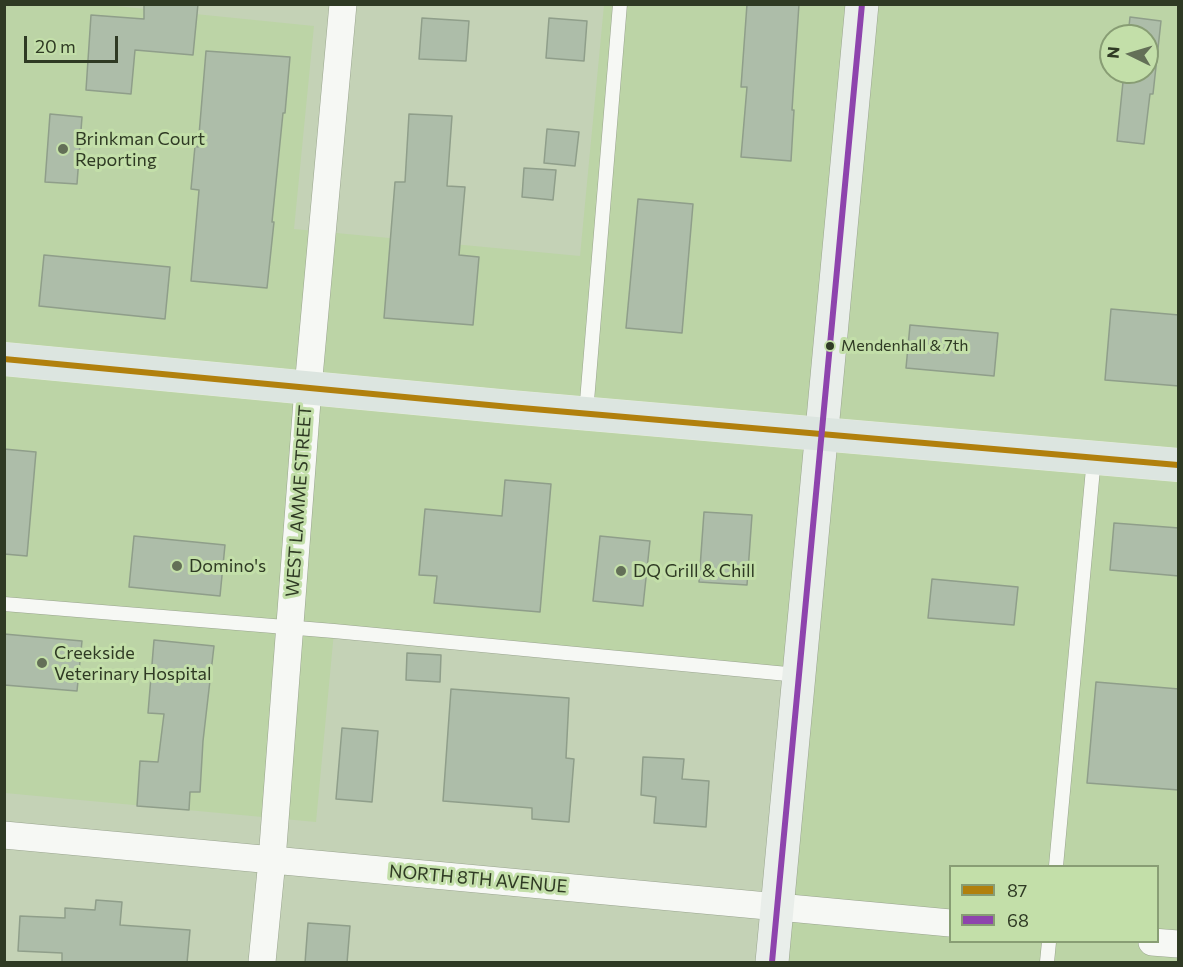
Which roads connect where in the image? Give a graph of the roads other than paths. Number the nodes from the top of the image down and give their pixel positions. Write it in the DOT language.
graph roads {
  1 [pos="343,4"];
  2 [pos="620,4"];
  3 [pos="862,4"];
  4 [pos="4,359"];
  5 [pos="308,388"];
  6 [pos="585,413"];
  7 [pos="821,434"];
  8 [pos="1094,458"];
  9 [pos="1179,465"];
  10 [pos="4,604"];
  11 [pos="290,627"];
  12 [pos="798,675"];
  13 [pos="4,835"];
  14 [pos="272,860"];
  15 [pos="1056,865"];
  16 [pos="776,906"];
  17 [pos="949,922"];
  18 [pos="1049,943"];
  19 [pos="1159,943"];
  20 [pos="1179,944"];
  21 [pos="262,963"];
  22 [pos="772,963"];
  23 [pos="1047,963"];
  1 -- 5 [label="street, WEST LAMME STREET"];
  2 -- 6 [label="lane"];
  3 -- 7 [label="street"];
  4 -- 5 [label="main road"];
  5 -- 6 [label="main road"];
  5 -- 11 [label="street, WEST LAMME STREET"];
  6 -- 7 [label="main road"];
  7 -- 8 [label="main road"];
  7 -- 12 [label="street"];
  8 -- 9 [label="main road"];
  8 -- 15 [label="lane"];
  10 -- 11 [label="lane"];
  11 -- 12 [label="lane"];
  11 -- 14 [label="street, WEST LAMME STREET"];
  12 -- 16 [label="street"];
  13 -- 14 [label="street, NORTH 8TH AVENUE"];
  14 -- 16 [label="street, NORTH 8TH AVENUE"];
  14 -- 21 [label="street, WEST LAMME STREET"];
  16 -- 17 [label="street, NORTH 8TH AVENUE"];
  16 -- 22 [label="street"];
  18 -- 23 [label="lane"];
  19 -- 20 [label="street"];
}
